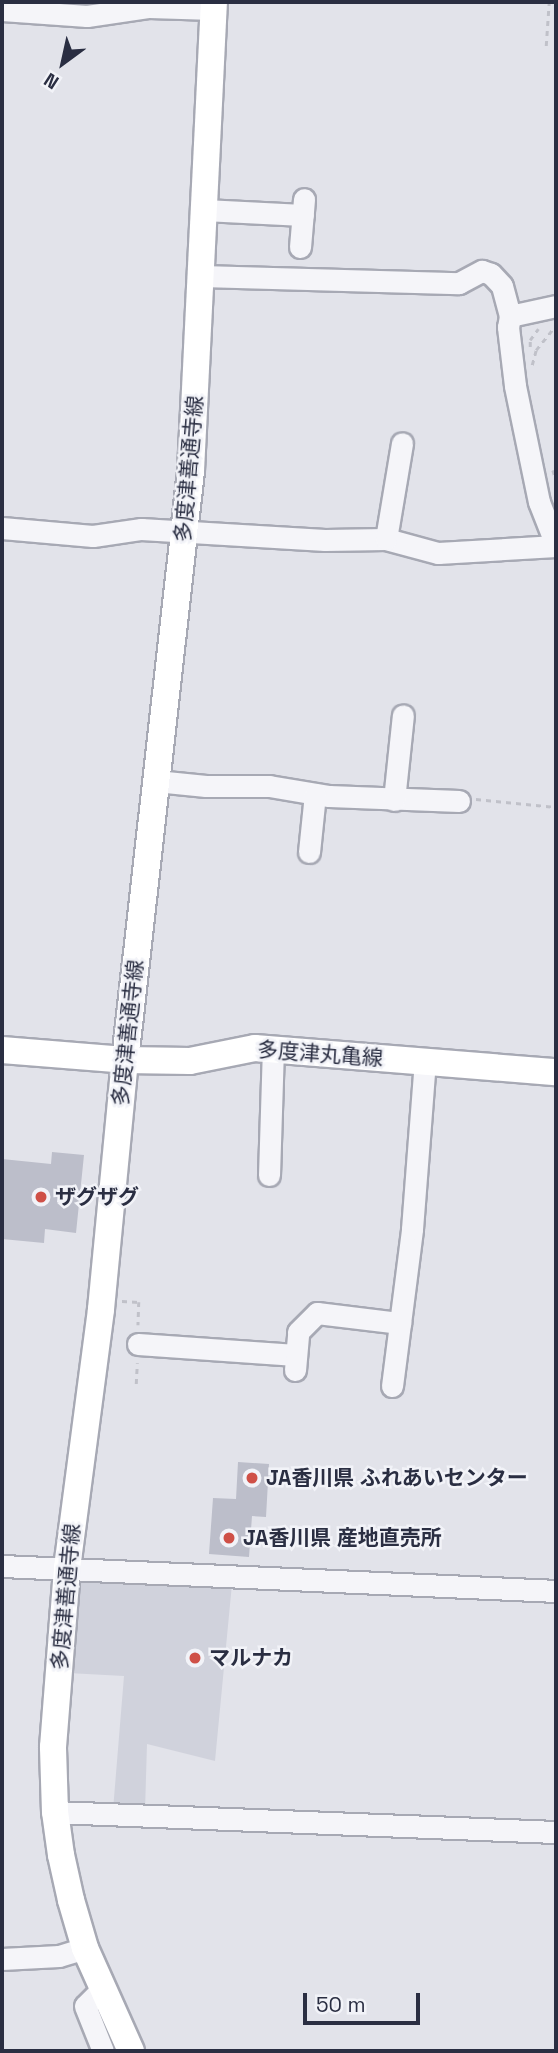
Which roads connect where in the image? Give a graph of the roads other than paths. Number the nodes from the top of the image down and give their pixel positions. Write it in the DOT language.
graph roads {
  1 [pos="213,5"];
  2 [pos="2,10"];
  3 [pos="204,210"];
  4 [pos="300,247"];
  5 [pos="201,276"];
  6 [pos="556,306"];
  7 [pos="510,316"];
  8 [pos="402,443"];
  9 [pos="2,528"];
  10 [pos="184,532"];
  11 [pos="386,539"];
  12 [pos="556,545"];
  13 [pos="404,715"];
  14 [pos="156,781"];
  15 [pos="314,794"];
  16 [pos="394,800"];
  17 [pos="459,800"];
  18 [pos="309,852"];
  19 [pos="273,1049"];
  20 [pos="2,1050"];
  21 [pos="125,1060"];
  22 [pos="425,1061"];
  23 [pos="556,1072"];
  24 [pos="269,1175"];
  25 [pos="400,1323"];
  26 [pos="138,1344"];
  27 [pos="392,1386"];
  28 [pos="2,1566"];
  29 [pos="67,1568"];
  30 [pos="556,1591"];
  31 [pos="55,1812"];
  32 [pos="556,1832"];
  33 [pos="85,1948"];
  34 [pos="2,1959"];
  35 [pos="103,1988"];
  36 [pos="103,2051"];
  37 [pos="131,2051"];
  1 -- 2 [label="street"];
  1 -- 3 [label="main road, 多度津善通寺線"];
  3 -- 4 [label="street"];
  3 -- 5 [label="main road, 多度津善通寺線"];
  5 -- 7 [label="street"];
  5 -- 10 [label="main road, 多度津善通寺線"];
  6 -- 7 [label="street"];
  7 -- 12 [label="street"];
  8 -- 11 [label="street"];
  9 -- 10 [label="street"];
  10 -- 11 [label="street"];
  10 -- 14 [label="main road, 多度津善通寺線"];
  11 -- 12 [label="street"];
  13 -- 16 [label="street"];
  14 -- 15 [label="street"];
  14 -- 21 [label="main road, 多度津善通寺線"];
  15 -- 16 [label="street"];
  15 -- 18 [label="street"];
  16 -- 17 [label="street"];
  19 -- 21 [label="main road, 多度津丸亀線"];
  19 -- 22 [label="main road, 多度津丸亀線"];
  19 -- 24 [label="street"];
  20 -- 21 [label="main road, 多度津丸亀線"];
  21 -- 29 [label="main road, 多度津善通寺線"];
  22 -- 23 [label="main road, 多度津丸亀線"];
  22 -- 25 [label="street"];
  25 -- 26 [label="street"];
  25 -- 27 [label="street"];
  28 -- 29 [label="street"];
  29 -- 30 [label="street"];
  29 -- 31 [label="main road, 多度津善通寺線"];
  31 -- 32 [label="street"];
  31 -- 33 [label="main road, 多度津善通寺線"];
  33 -- 34 [label="street"];
  33 -- 35 [label="main road, 多度津善通寺線"];
  35 -- 36 [label="street"];
  35 -- 37 [label="main road, 多度津善通寺線"];
}
